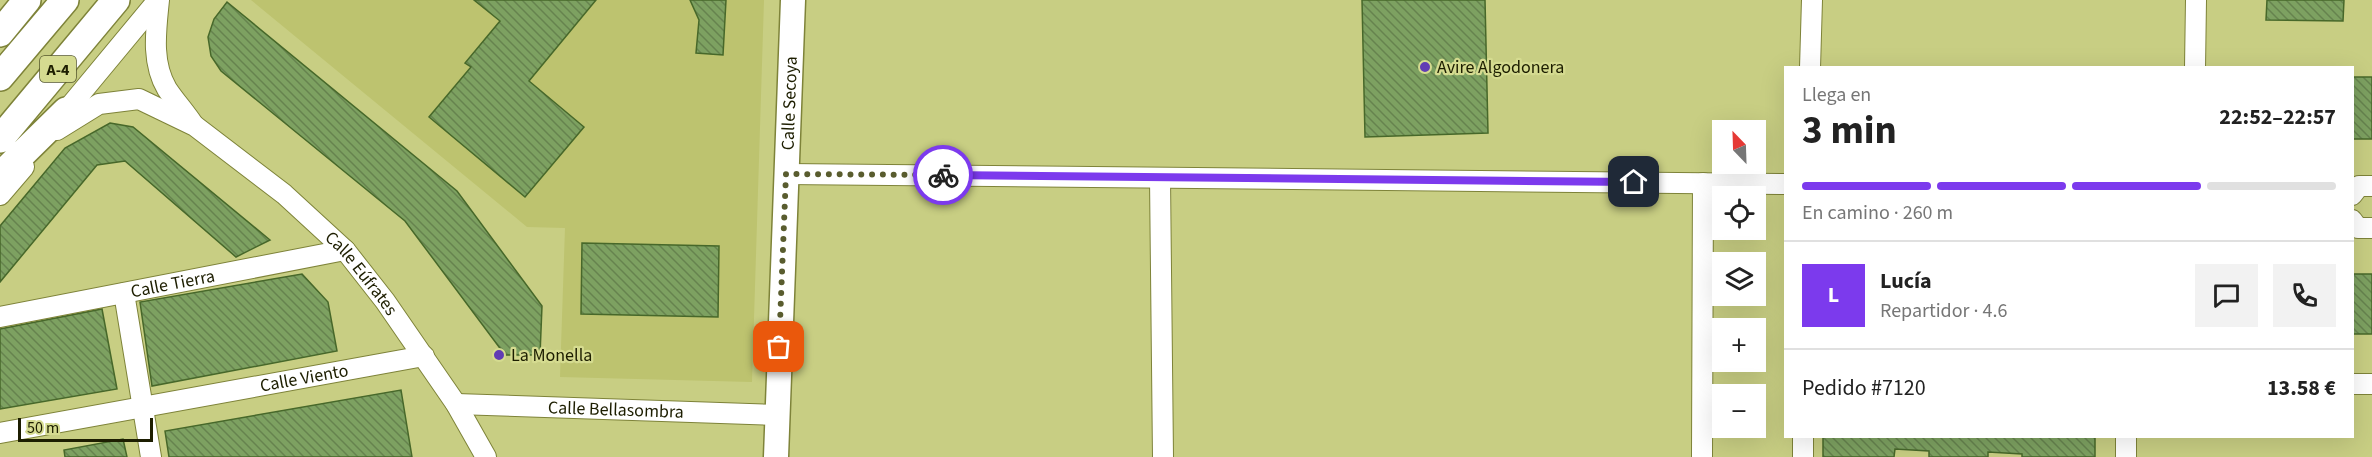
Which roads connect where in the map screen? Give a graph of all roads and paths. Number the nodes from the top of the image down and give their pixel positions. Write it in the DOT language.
graph roads {
  1 [pos="27,0"];
  2 [pos="65,0"];
  3 [pos="116,0"];
  4 [pos="159,0"];
  5 [pos="793,0"];
  6 [pos="1812,0"];
  7 [pos="2196,0"];
  8 [pos="0,33"];
  9 [pos="1810,66"];
  10 [pos="2195,66"];
  11 [pos="0,77"];
  12 [pos="61,120"];
  13 [pos="195,126"];
  14 [pos="0,138"];
  15 [pos="786,174"];
  16 [pos="0,176"];
  17 [pos="1160,177"];
  18 [pos="1703,183"];
  19 [pos="1784,184"];
  20 [pos="2372,186"];
  21 [pos="2354,193"];
  22 [pos="0,195"];
  23 [pos="2354,223"];
  24 [pos="2372,228"];
  25 [pos="345,250"];
  26 [pos="124,293"];
  27 [pos="0,317"];
  28 [pos="424,356"];
  29 [pos="2354,384"];
  30 [pos="2372,384"];
  31 [pos="456,404"];
  32 [pos="143,407"];
  33 [pos="777,415"];
  34 [pos="0,433"];
  35 [pos="1803,438"];
  36 [pos="2126,438"];
  37 [pos="151,457"];
  38 [pos="486,457"];
  39 [pos="776,457"];
  40 [pos="1163,457"];
  41 [pos="1702,457"];
  42 [pos="1803,457"];
  43 [pos="2126,457"];
  1 -- 8 [label="highway"];
  2 -- 11 [label="highway, A-4"];
  3 -- 14 [label="highway, A-4"];
  4 -- 12 [label="street"];
  4 -- 13 [label="street"];
  5 -- 15 [label="main road, Calle Secoya"];
  6 -- 9 [label="street"];
  7 -- 10 [label="street"];
  12 -- 13 [label="street"];
  12 -- 16 [label="highway"];
  12 -- 22 [label="street"];
  13 -- 25 [label="street, Calle Eúfrates"];
  15 -- 17 [label="street"];
  15 -- 33 [label="main road, Calle Secoya"];
  17 -- 18 [label="street"];
  17 -- 40 [label="street"];
  18 -- 19 [label="street"];
  18 -- 41 [label="street"];
  20 -- 21 [label="street"];
  23 -- 24 [label="street"];
  25 -- 26 [label="street, Calle Tierra"];
  25 -- 28 [label="street, Calle Eúfrates"];
  26 -- 27 [label="street, Calle Tierra"];
  26 -- 32 [label="street"];
  28 -- 31 [label="street, Calle Eúfrates"];
  28 -- 32 [label="street, Calle Viento"];
  29 -- 30 [label="street"];
  31 -- 33 [label="street, Calle Bellasombra"];
  31 -- 38 [label="street, Calle Eúfrates"];
  32 -- 34 [label="street, Calle Viento"];
  32 -- 37 [label="street"];
  33 -- 39 [label="main road, Calle Secoya"];
  35 -- 42 [label="street"];
  36 -- 43 [label="street"];
}
